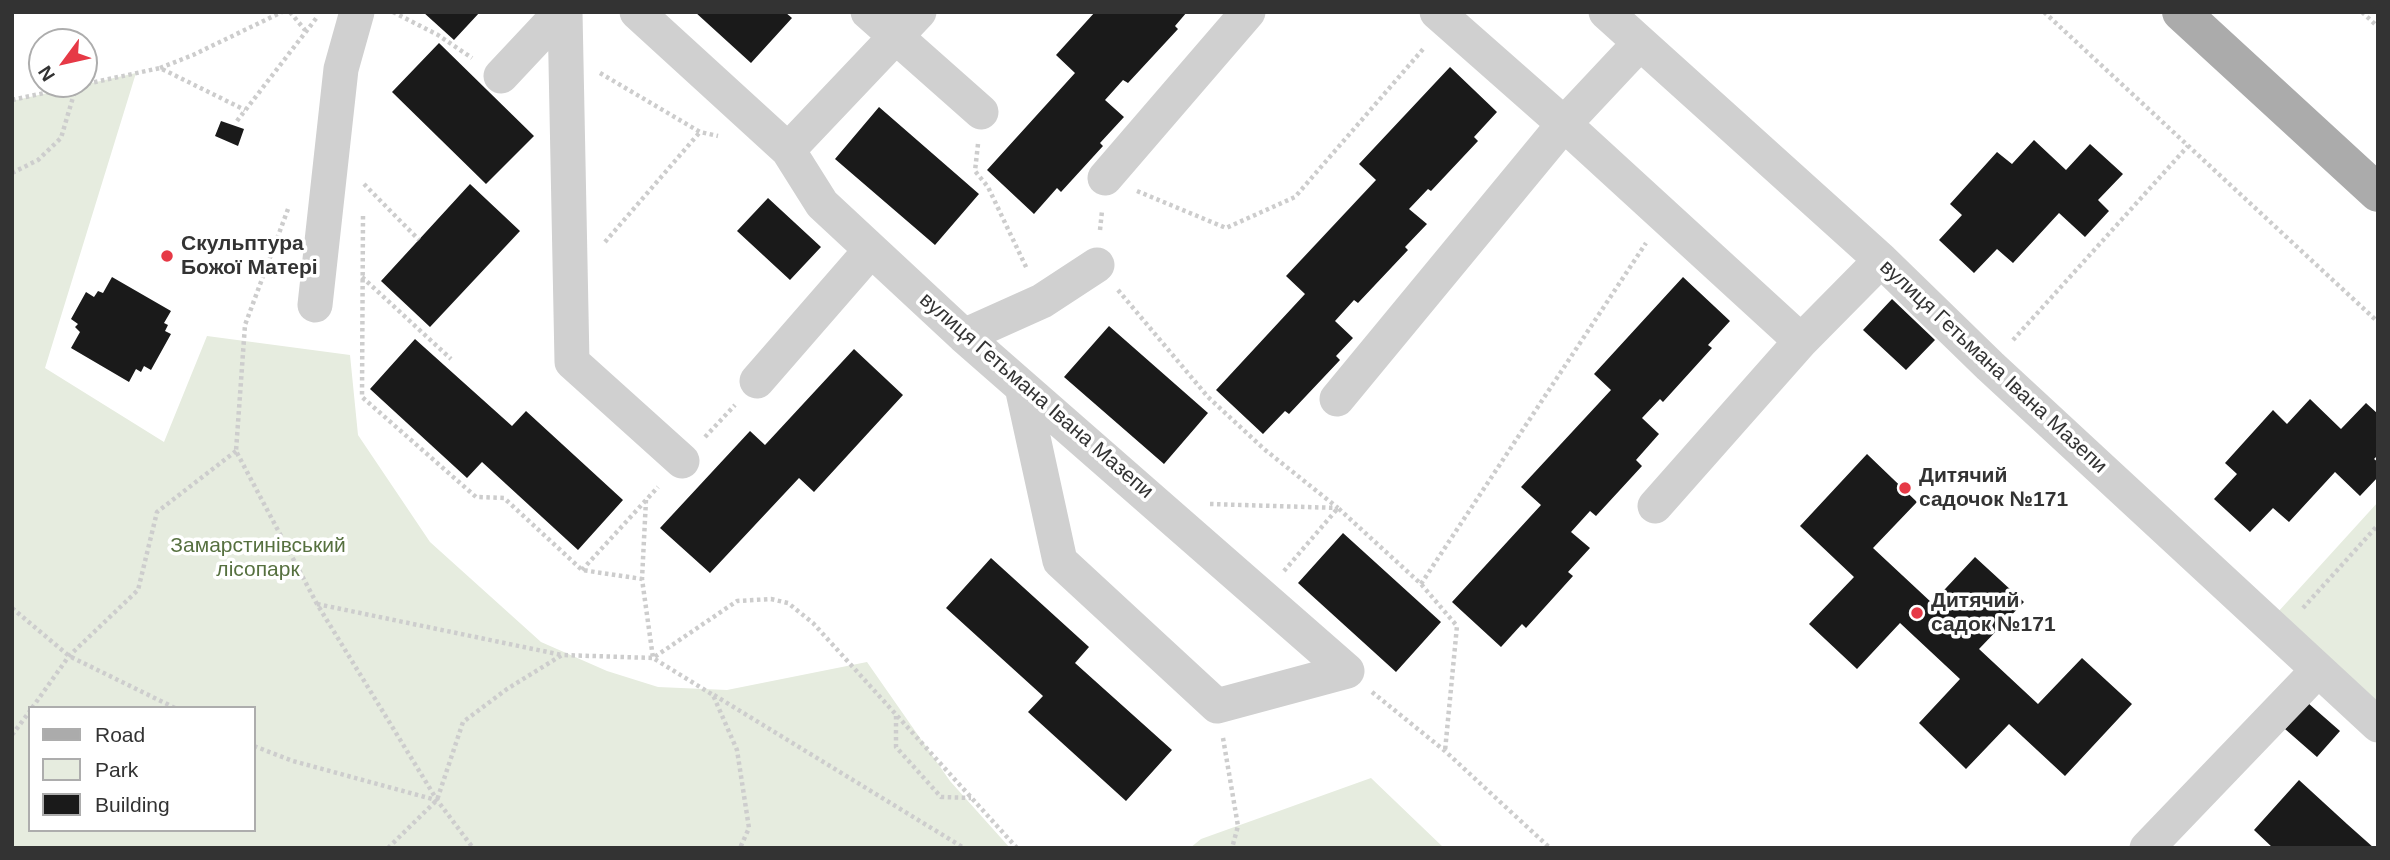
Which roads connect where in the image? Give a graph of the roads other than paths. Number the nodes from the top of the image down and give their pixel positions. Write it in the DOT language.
graph roads {
  1 [pos="358,12"];
  2 [pos="563,12"];
  3 [pos="637,12"];
  4 [pos="868,12"];
  5 [pos="919,12"];
  6 [pos="1248,12"];
  7 [pos="1606,12"];
  8 [pos="2181,12"];
  9 [pos="1443,17"];
  10 [pos="895,38"];
  11 [pos="1640,43"];
  12 [pos="501,76"];
  13 [pos="981,112"];
  14 [pos="1564,124"];
  15 [pos="788,150"];
  16 [pos="1105,178"];
  17 [pos="2378,193"];
  18 [pos="871,250"];
  19 [pos="1881,260"];
  20 [pos="1097,265"];
  21 [pos="315,305"];
  22 [pos="964,336"];
  23 [pos="1801,341"];
  24 [pos="757,381"];
  25 [pos="1022,387"];
  26 [pos="1337,399"];
  27 [pos="682,461"];
  28 [pos="1655,506"];
  29 [pos="2318,670"];
  30 [pos="2378,724"];
  31 [pos="2147,848"];
  1 -- 21 [label="lane"];
  2 -- 12 [label="lane"];
  2 -- 27 [label="lane"];
  3 -- 15 [label="lane, вулиця Гетьмана Івана Мазепи"];
  4 -- 10 [label="lane"];
  5 -- 10 [label="lane"];
  6 -- 16 [label="lane"];
  7 -- 11 [label="lane, вулиця Гетьмана Івана Мазепи"];
  8 -- 17 [label="main road"];
  9 -- 14 [label="lane"];
  10 -- 13 [label="lane"];
  10 -- 15 [label="lane"];
  11 -- 14 [label="lane"];
  11 -- 19 [label="lane, вулиця Гетьмана Івана Мазепи"];
  14 -- 23 [label="lane"];
  14 -- 26 [label="lane"];
  15 -- 18 [label="lane, вулиця Гетьмана Івана Мазепи"];
  18 -- 22 [label="lane, вулиця Гетьмана Івана Мазепи"];
  18 -- 24 [label="lane"];
  19 -- 23 [label="lane"];
  19 -- 29 [label="lane, вулиця Гетьмана Івана Мазепи"];
  20 -- 22 [label="lane"];
  22 -- 25 [label="lane, вулиця Гетьмана Івана Мазепи"];
  23 -- 28 [label="lane"];
  25 -- 25 [label="lane, вулиця Гетьмана Івана Мазепи"];
  29 -- 30 [label="lane, вулиця Гетьмана Івана Мазепи"];
  29 -- 31 [label="lane"];
}
